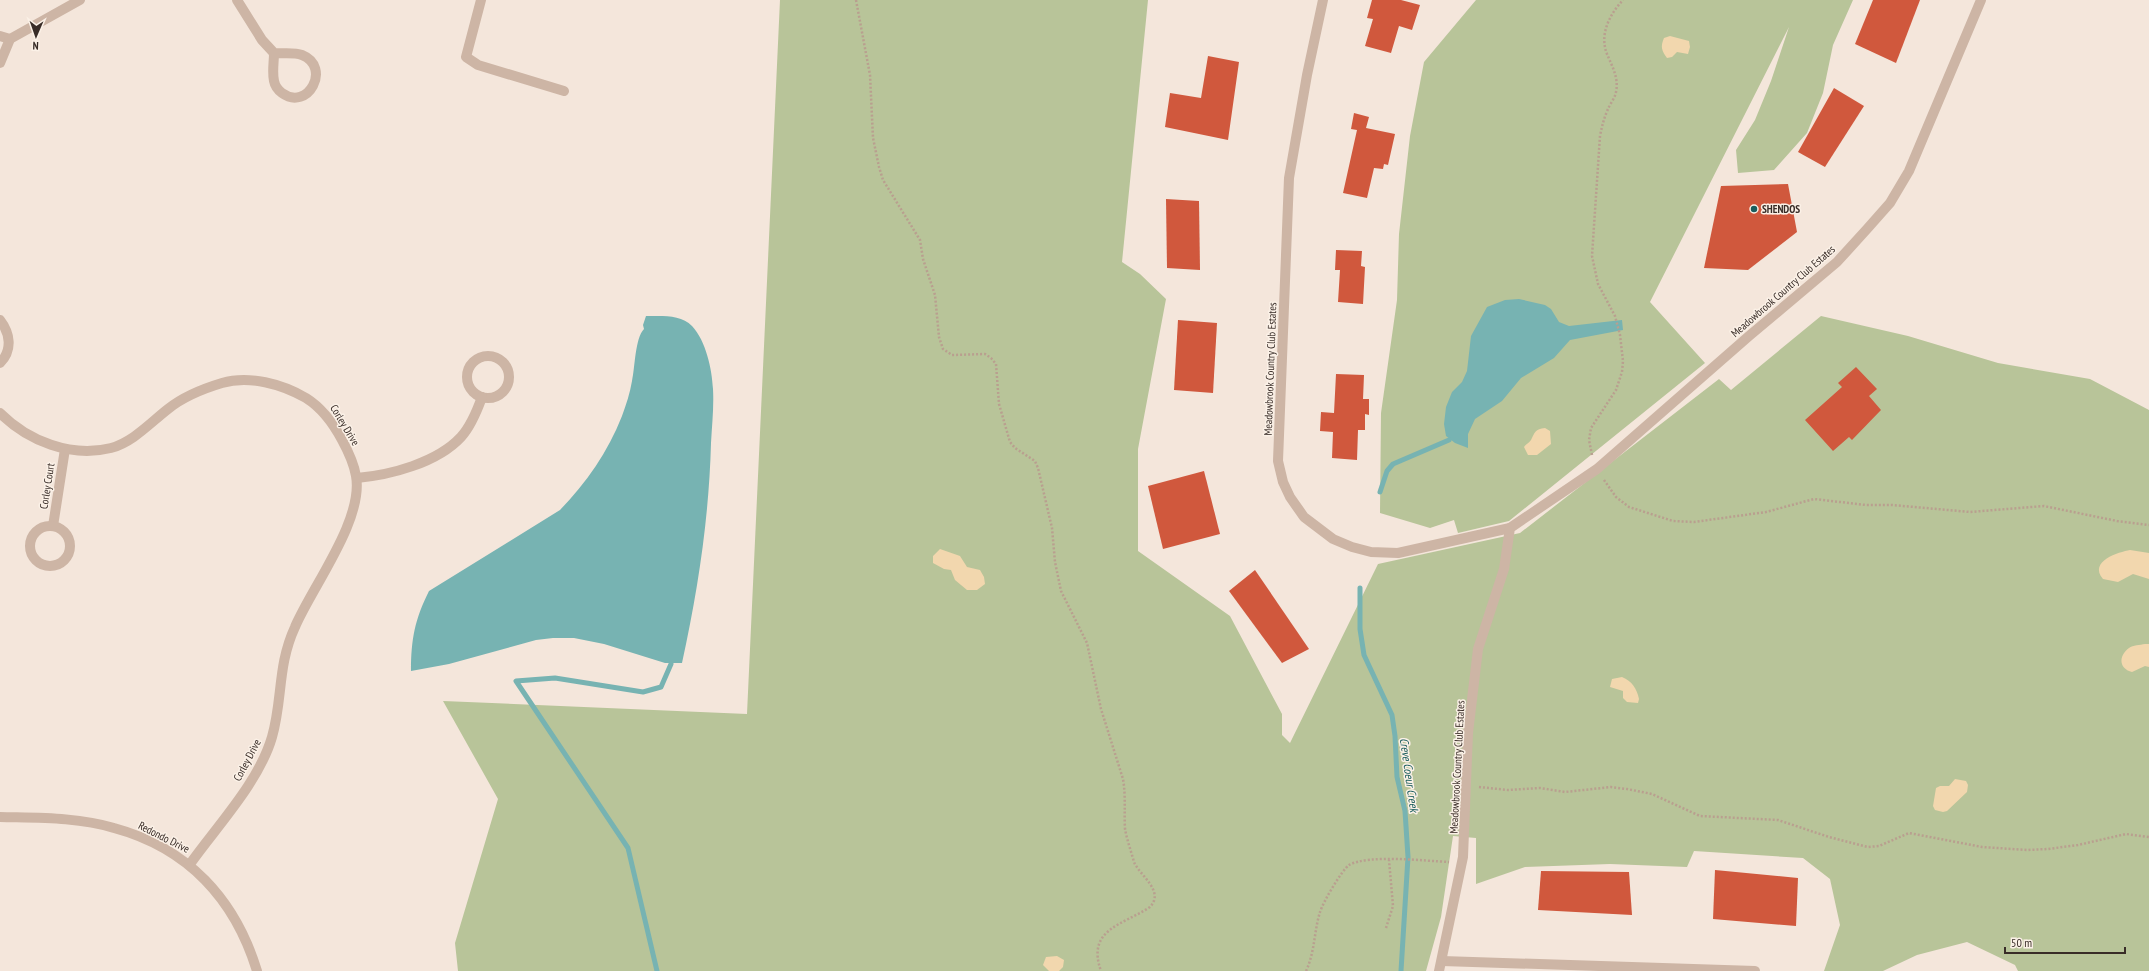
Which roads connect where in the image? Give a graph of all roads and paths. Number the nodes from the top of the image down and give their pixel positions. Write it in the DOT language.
graph roads {
  1 [pos="80,0"];
  2 [pos="237,0"];
  3 [pos="481,0"];
  4 [pos="856,0"];
  5 [pos="1323,0"];
  6 [pos="1623,0"];
  7 [pos="1981,0"];
  8 [pos="5,37"];
  9 [pos="274,53"];
  10 [pos="0,63"];
  11 [pos="564,91"];
  12 [pos="0,320"];
  13 [pos="0,363"];
  14 [pos="482,397"];
  15 [pos="0,413"];
  16 [pos="65,450"];
  17 [pos="1598,469"];
  18 [pos="356,478"];
  19 [pos="2149,525"];
  20 [pos="53,526"];
  21 [pos="1510,528"];
  22 [pos="1466,785"];
  23 [pos="0,817"];
  24 [pos="2149,837"];
  25 [pos="1452,857"];
  26 [pos="1389,860"];
  27 [pos="190,864"];
  28 [pos="1386,928"];
  29 [pos="1441,966"];
  30 [pos="257,971"];
  31 [pos="1101,971"];
  32 [pos="1306,971"];
  33 [pos="1755,971"];
  1 -- 8 [label="street"];
  2 -- 9 [label="street"];
  3 -- 11 [label="street"];
  4 -- 31 [label="path"];
  5 -- 21 [label="street, Meadowbrook Country Club Estates"];
  6 -- 17 [label="path"];
  7 -- 17 [label="street, Meadowbrook Country Club Estates"];
  8 -- 10 [label="street"];
  9 -- 9 [label="street"];
  12 -- 13 [label="street"];
  14 -- 14 [label="street"];
  14 -- 18 [label="street"];
  15 -- 16 [label="street, Corley Drive"];
  16 -- 18 [label="street, Corley Drive"];
  16 -- 20 [label="street, Corley Court"];
  17 -- 19 [label="path"];
  17 -- 21 [label="street, Meadowbrook Country Club Estates"];
  18 -- 27 [label="street, Corley Drive"];
  21 -- 22 [label="street, Meadowbrook Country Club Estates"];
  22 -- 24 [label="path"];
  22 -- 29 [label="street, Meadowbrook Country Club Estates"];
  23 -- 27 [label="street, Redondo Drive"];
  25 -- 26 [label="path"];
  26 -- 28 [label="path"];
  26 -- 32 [label="path"];
  27 -- 30 [label="street, Redondo Drive"];
  29 -- 33 [label="street, Meadowbrook Country Club Estates"];
}
